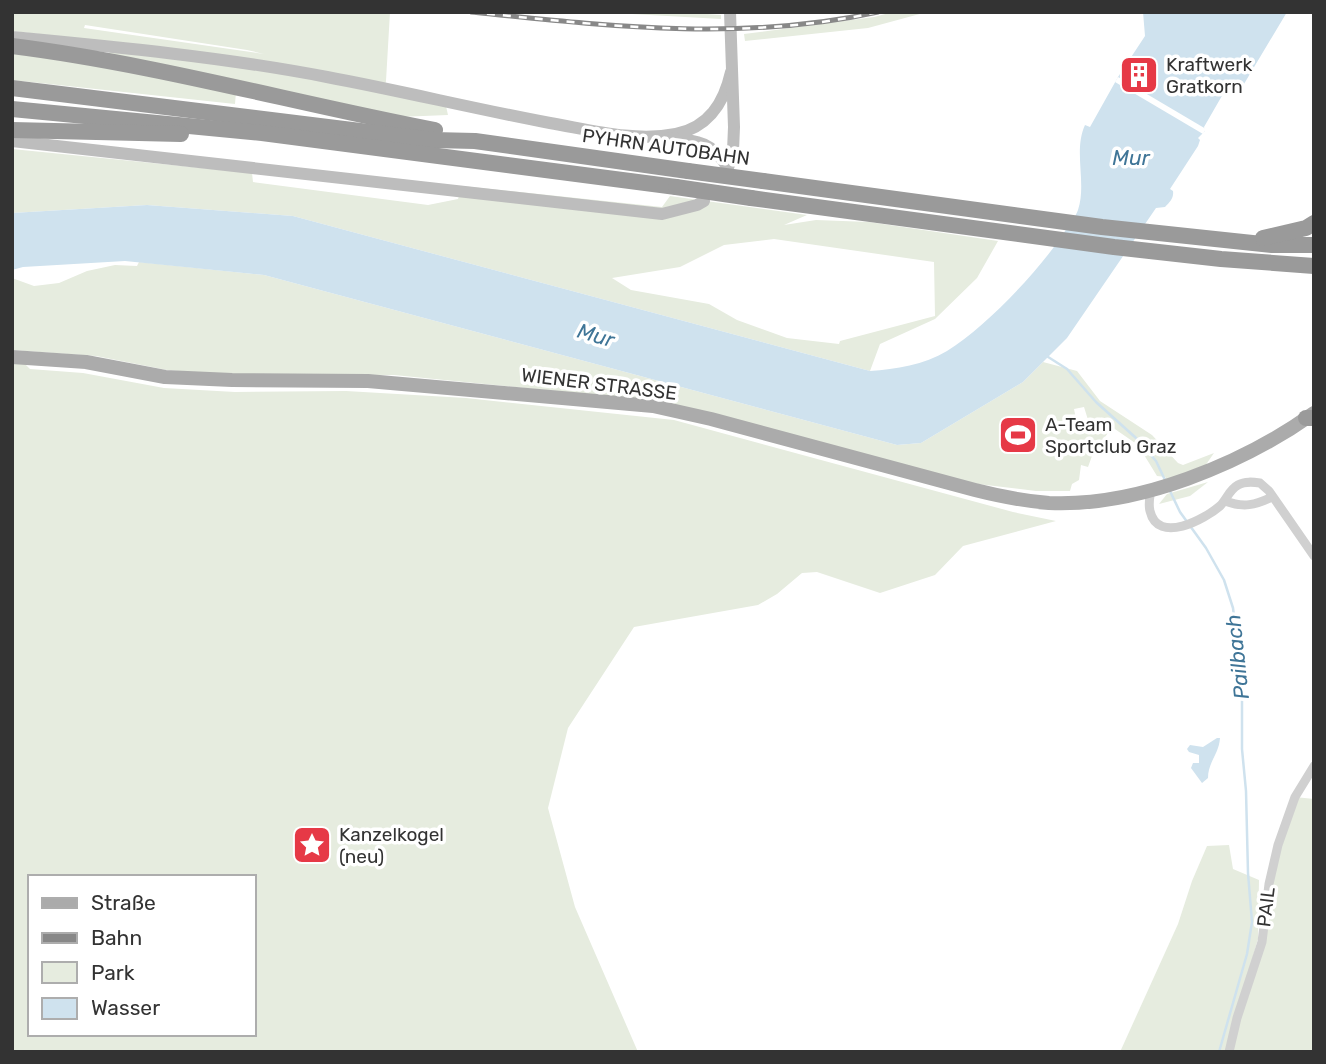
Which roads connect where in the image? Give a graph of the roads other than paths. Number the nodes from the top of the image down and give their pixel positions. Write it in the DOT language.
graph roads {
  1 [pos="730,12"];
  2 [pos="12,37"];
  3 [pos="12,46"];
  4 [pos="732,72"];
  5 [pos="12,88"];
  6 [pos="12,109"];
  7 [pos="12,130"];
  8 [pos="654,137"];
  9 [pos="304,140"];
  10 [pos="12,141"];
  11 [pos="475,141"];
  12 [pos="704,201"];
  13 [pos="1314,223"];
  14 [pos="1239,240"];
  15 [pos="1314,246"];
  16 [pos="1309,267"];
  17 [pos="12,357"];
  18 [pos="1311,416"];
  19 [pos="1161,486"];
  20 [pos="1272,497"];
  21 [pos="1225,500"];
  22 [pos="1314,556"];
  23 [pos="1314,766"];
  24 [pos="1229,1052"];
  1 -- 4 [label="main road"];
  2 -- 8 [label="main road"];
  3 -- 11 [label="highway"];
  4 -- 8 [label="main road"];
  4 -- 8 [label="main road"];
  5 -- 11 [label="highway, PYHRN AUTOBAHN"];
  6 -- 9 [label="highway, PYHRN AUTOBAHN"];
  7 -- 9 [label="highway"];
  9 -- 16 [label="highway, PYHRN AUTOBAHN, bridge"];
  10 -- 12 [label="main road"];
  11 -- 14 [label="highway, PYHRN AUTOBAHN, bridge"];
  13 -- 14 [label="highway"];
  14 -- 15 [label="highway, PYHRN AUTOBAHN"];
  17 -- 19 [label="main road, WIENER STRASSE"];
  18 -- 19 [label="main road, WIENER STRASSE"];
  19 -- 21 [label="street"];
  20 -- 21 [label="street"];
  20 -- 21 [label="street"];
  20 -- 22 [label="street"];
  23 -- 24 [label="street, PAIL"];
}
